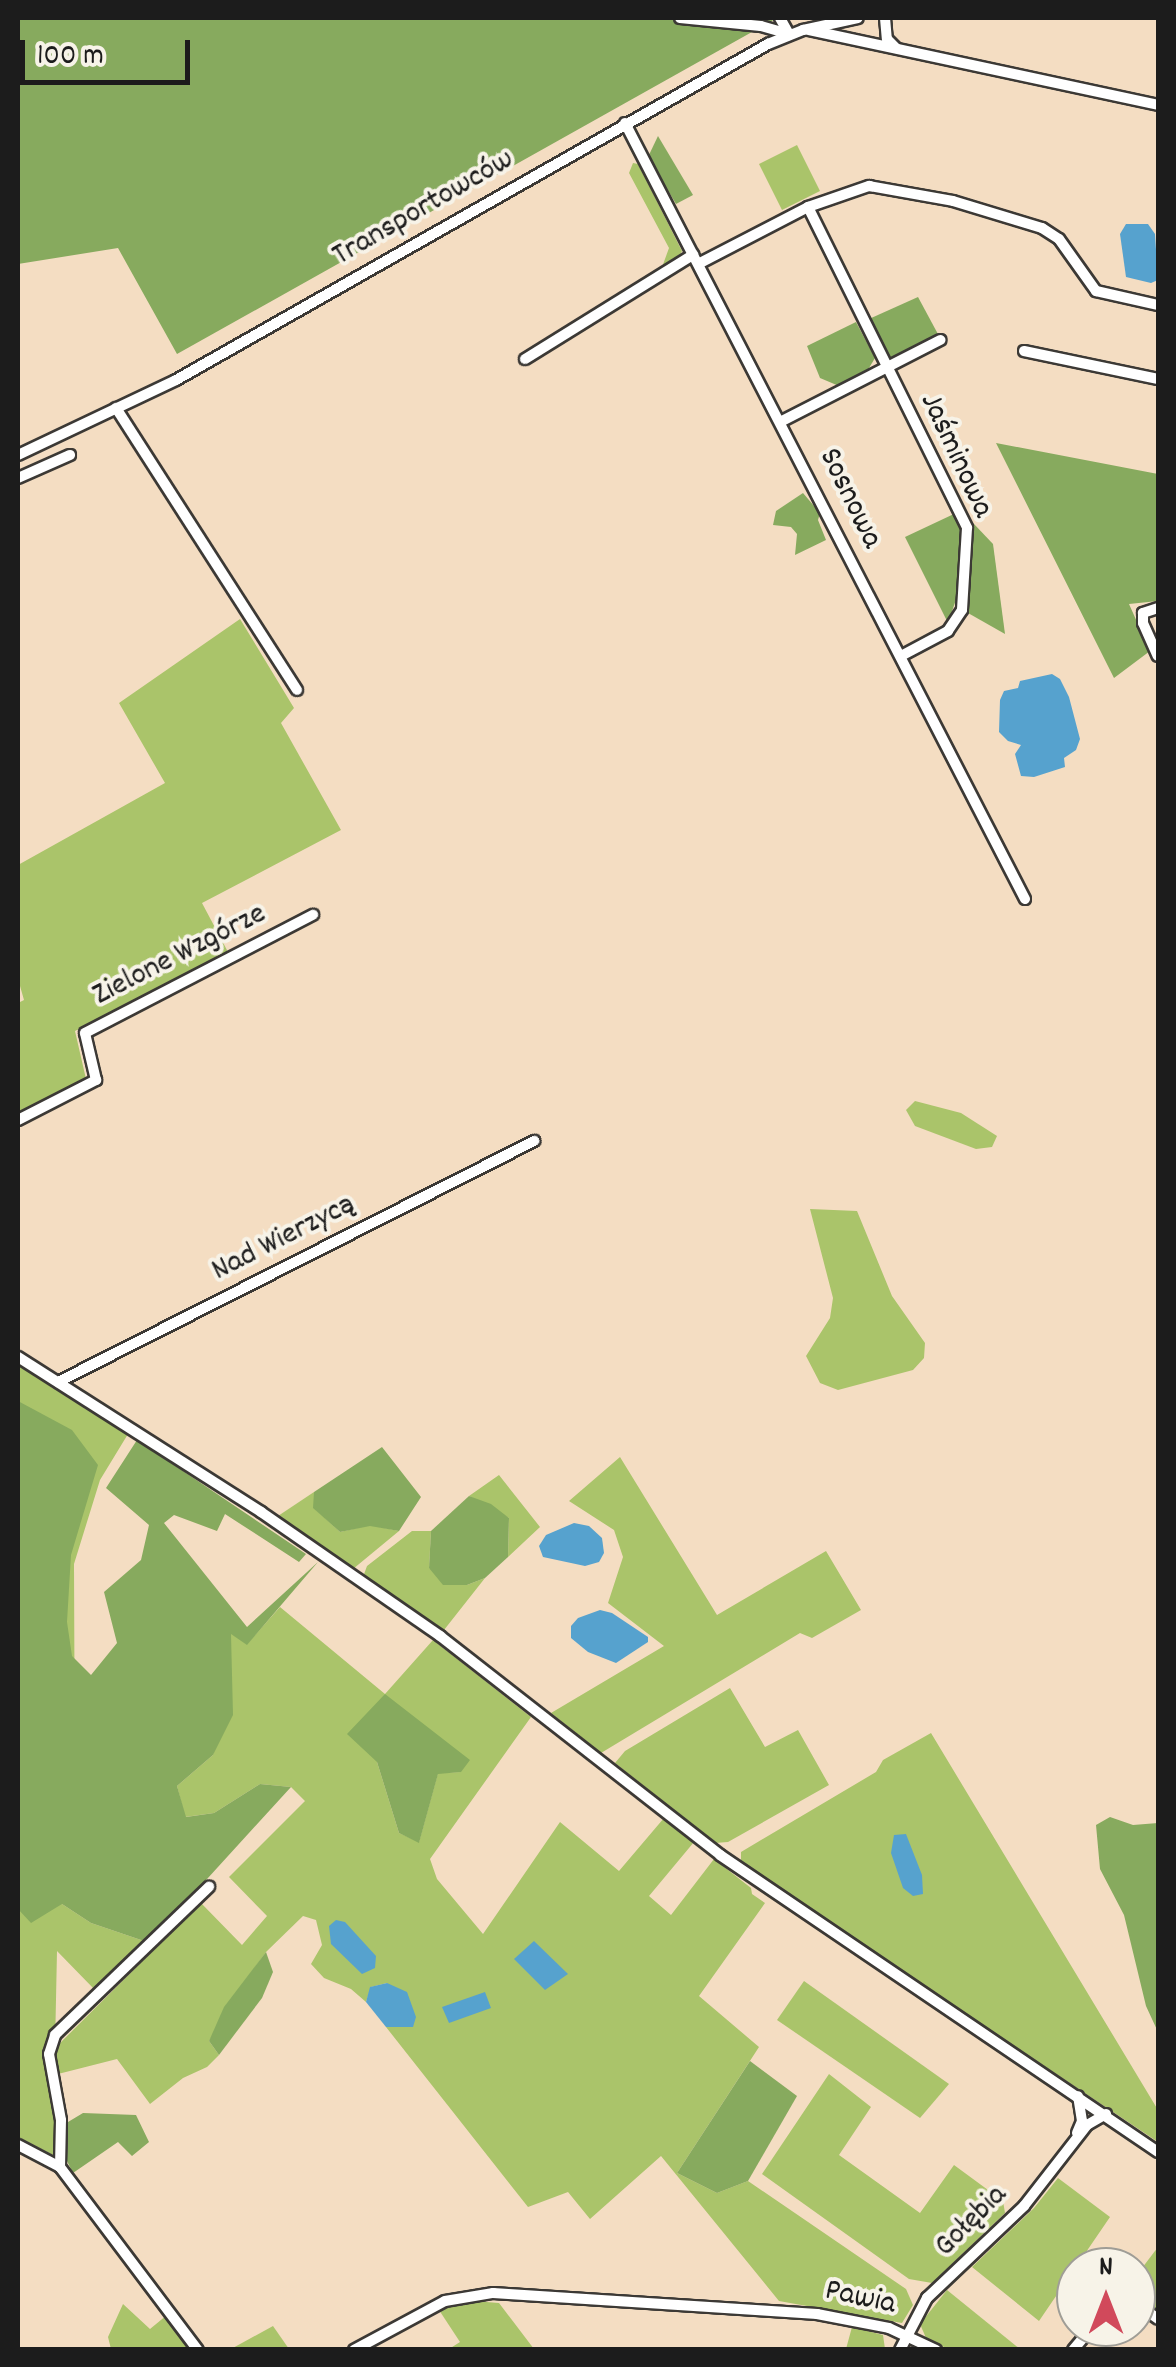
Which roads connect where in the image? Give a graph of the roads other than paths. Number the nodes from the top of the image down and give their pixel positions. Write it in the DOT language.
graph roads {
  1 [pos="680,18"];
  2 [pos="780,18"];
  3 [pos="858,18"];
  4 [pos="885,18"];
  5 [pos="803,30"];
  6 [pos="789,34"];
  7 [pos="897,49"];
  8 [pos="1158,105"];
  9 [pos="625,124"];
  10 [pos="808,207"];
  11 [pos="697,259"];
  12 [pos="1158,305"];
  13 [pos="940,340"];
  14 [pos="1024,351"];
  15 [pos="526,359"];
  16 [pos="884,368"];
  17 [pos="1158,379"];
  18 [pos="116,408"];
  19 [pos="782,420"];
  20 [pos="18,455"];
  21 [pos="70,455"];
  22 [pos="18,478"];
  23 [pos="1158,608"];
  24 [pos="901,656"];
  25 [pos="1158,656"];
  26 [pos="297,690"];
  27 [pos="1025,899"];
  28 [pos="314,915"];
  29 [pos="18,1120"];
  30 [pos="534,1141"];
  31 [pos="18,1357"];
  32 [pos="58,1382"];
  33 [pos="208,1887"];
  34 [pos="1078,2095"];
  35 [pos="1106,2114"];
  36 [pos="1074,2143"];
  37 [pos="18,2145"];
  38 [pos="1158,2152"];
  39 [pos="60,2167"];
  40 [pos="907,2336"];
  41 [pos="198,2350"];
  42 [pos="354,2350"];
  43 [pos="900,2350"];
  44 [pos="936,2350"];
  1 -- 6 [label="street"];
  2 -- 6 [label="street"];
  3 -- 5 [label="street, Transportowców"];
  4 -- 7 [label="street"];
  5 -- 6 [label="street, Transportowców"];
  5 -- 7 [label="street"];
  6 -- 9 [label="street, Transportowców"];
  7 -- 8 [label="street"];
  9 -- 11 [label="street, Sosnowa"];
  9 -- 18 [label="street, Transportowców"];
  10 -- 11 [label="street"];
  10 -- 12 [label="street"];
  10 -- 16 [label="street, Jaśminowa"];
  11 -- 15 [label="street"];
  11 -- 19 [label="street, Sosnowa"];
  13 -- 16 [label="street"];
  14 -- 17 [label="street"];
  16 -- 19 [label="street, Jaśminowa"];
  16 -- 24 [label="street, Jaśminowa"];
  18 -- 20 [label="street, Transportowców"];
  18 -- 26 [label="street"];
  19 -- 24 [label="street, Sosnowa"];
  21 -- 22 [label="street"];
  23 -- 25 [label="street"];
  24 -- 27 [label="street, Sosnowa"];
  28 -- 29 [label="street, Zielone Wzgórze"];
  30 -- 32 [label="street, Nad Wierzycą"];
  31 -- 32 [label="street"];
  32 -- 34 [label="street"];
  33 -- 39 [label="street"];
  34 -- 35 [label="street"];
  34 -- 36 [label="street"];
  35 -- 36 [label="street, Gołębia"];
  35 -- 38 [label="street"];
  36 -- 40 [label="street, Gołębia"];
  37 -- 39 [label="street"];
  39 -- 41 [label="street"];
  40 -- 42 [label="street, Pawia"];
  40 -- 43 [label="street, Gołębia"];
  40 -- 44 [label="street, Pawia"];
}
